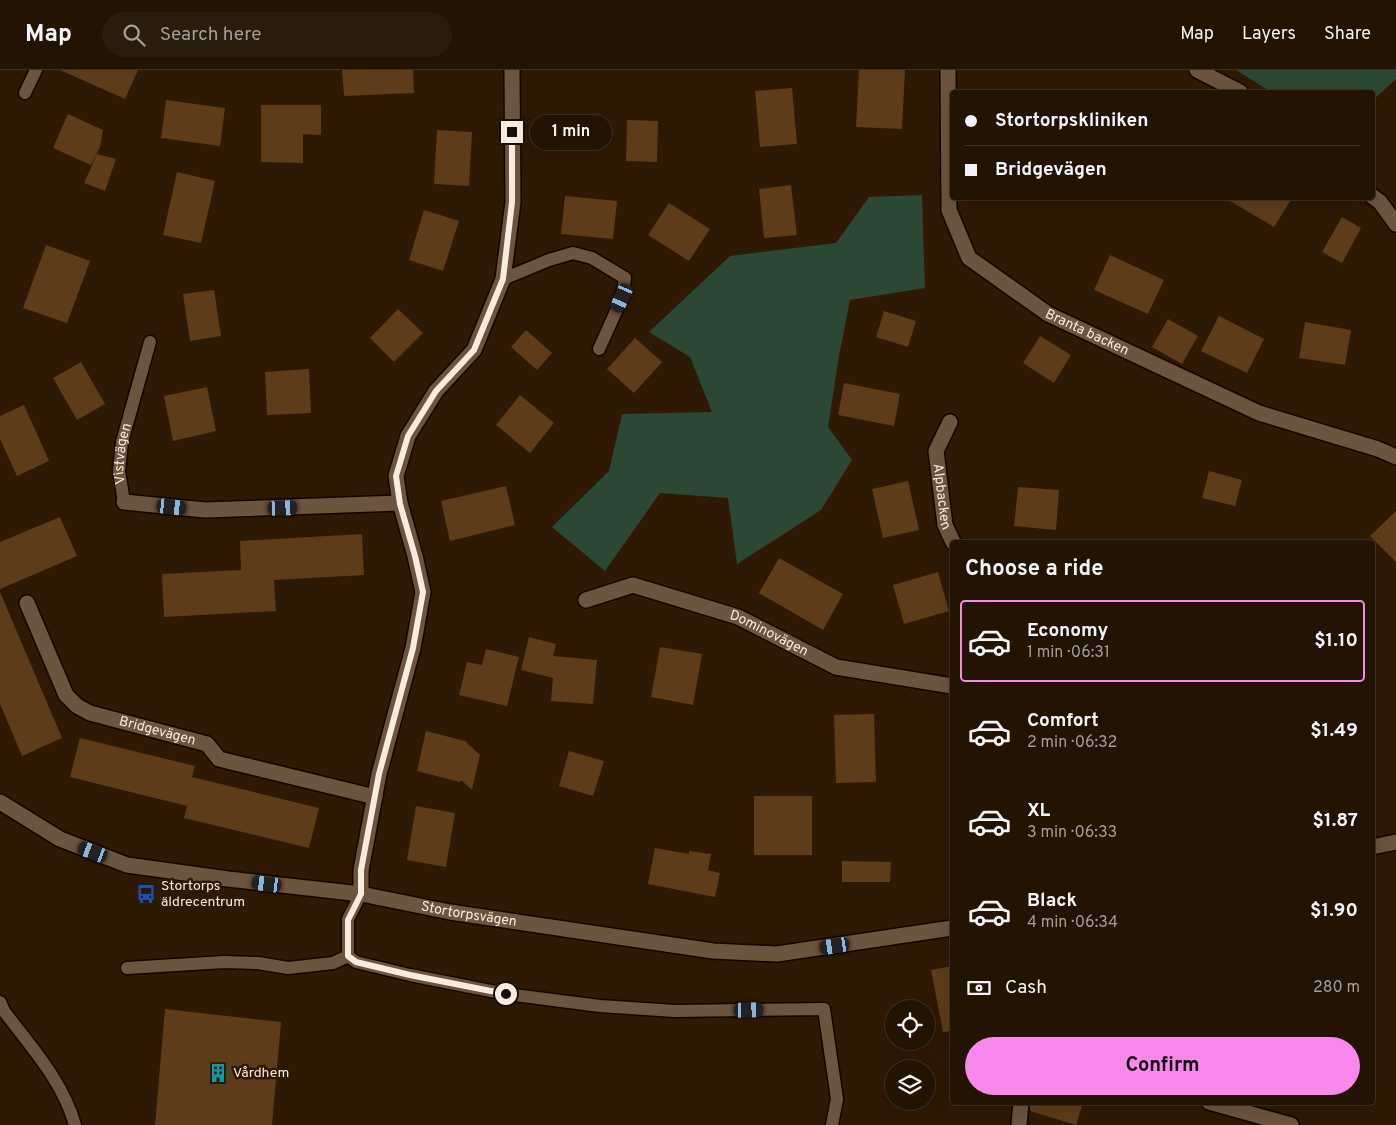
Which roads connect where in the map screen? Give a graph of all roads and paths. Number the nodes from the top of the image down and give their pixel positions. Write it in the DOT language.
graph roads {
  1 [pos="36,70"];
  2 [pos="512,70"];
  3 [pos="948,70"];
  4 [pos="1197,70"];
  5 [pos="1236,90"];
  6 [pos="25,93"];
  7 [pos="1375,198"];
  8 [pos="1396,224"];
  9 [pos="503,279"];
  10 [pos="150,342"];
  11 [pos="599,349"];
  12 [pos="950,422"];
  13 [pos="1396,457"];
  14 [pos="124,502"];
  15 [pos="400,504"];
  16 [pos="952,540"];
  17 [pos="586,600"];
  18 [pos="27,603"];
  19 [pos="950,686"];
  20 [pos="375,797"];
  21 [pos="0,802"];
  22 [pos="1396,842"];
  23 [pos="1375,846"];
  24 [pos="361,894"];
  25 [pos="950,928"];
  26 [pos="348,956"];
  27 [pos="127,968"];
  28 [pos="0,1002"];
  29 [pos="1021,1105"];
  30 [pos="1221,1105"];
  31 [pos="75,1125"];
  32 [pos="832,1125"];
  33 [pos="1019,1125"];
  34 [pos="1291,1125"];
  1 -- 6 [label="lane"];
  2 -- 9 [label="street"];
  3 -- 13 [label="street, Branta backen"];
  4 -- 5 [label="street"];
  7 -- 8 [label="street"];
  9 -- 11 [label="lane"];
  9 -- 15 [label="street"];
  10 -- 14 [label="lane, Vistvägen"];
  12 -- 16 [label="street, Alpbacken"];
  14 -- 15 [label="street, Vistvägen"];
  15 -- 20 [label="street"];
  17 -- 19 [label="street, Dominovägen"];
  18 -- 20 [label="street, Bridgevägen"];
  20 -- 24 [label="street"];
  21 -- 24 [label="street, Stortorpsvägen"];
  22 -- 23 [label="street"];
  24 -- 25 [label="street, Stortorpsvägen"];
  24 -- 26 [label="lane"];
  26 -- 27 [label="lane"];
  26 -- 32 [label="lane"];
  28 -- 31 [label="lane"];
  29 -- 33 [label="street"];
  30 -- 34 [label="street"];
}
